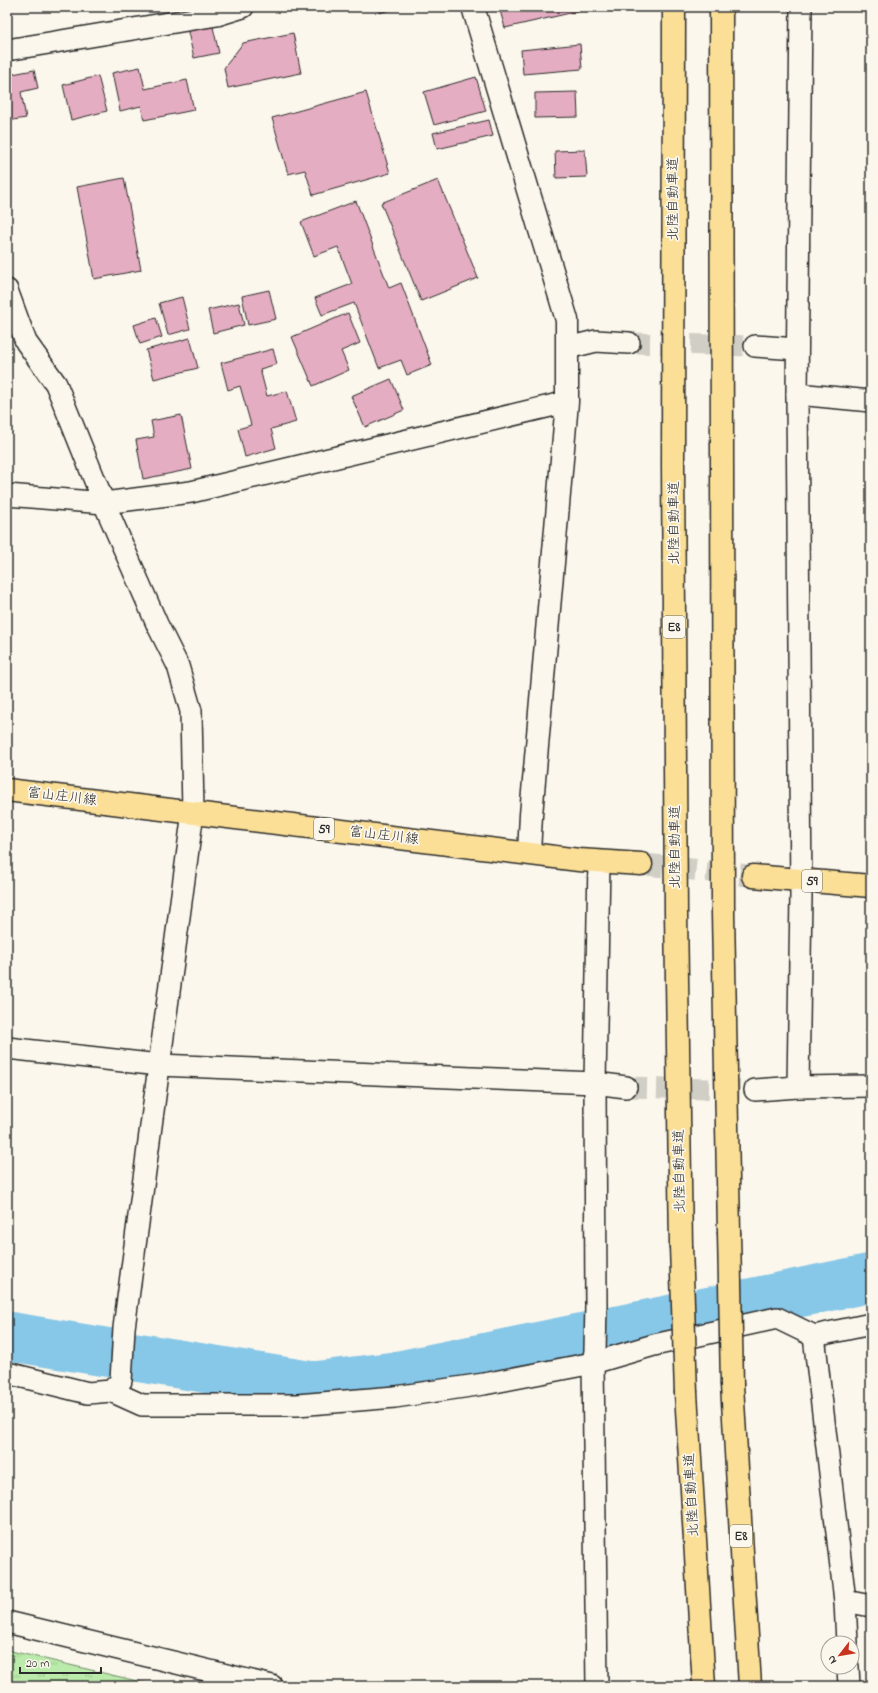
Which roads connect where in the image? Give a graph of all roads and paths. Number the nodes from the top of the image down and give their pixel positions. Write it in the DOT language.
graph roads {
  1 [pos="243,7"];
  2 [pos="473,7"];
  3 [pos="674,7"];
  4 [pos="721,7"];
  5 [pos="801,7"];
  6 [pos="7,50"];
  7 [pos="7,290"];
  8 [pos="629,343"];
  9 [pos="755,346"];
  10 [pos="567,348"];
  11 [pos="797,349"];
  12 [pos="797,394"];
  13 [pos="871,401"];
  14 [pos="567,402"];
  15 [pos="7,495"];
  16 [pos="104,503"];
  17 [pos="7,790"];
  18 [pos="193,812"];
  19 [pos="529,853"];
  20 [pos="599,862"];
  21 [pos="641,864"];
  22 [pos="752,876"];
  23 [pos="800,880"];
  24 [pos="871,886"];
  25 [pos="7,1048"];
  26 [pos="159,1065"];
  27 [pos="595,1083"];
  28 [pos="871,1086"];
  29 [pos="626,1087"];
  30 [pos="798,1087"];
  31 [pos="755,1090"];
  32 [pos="871,1324"];
  33 [pos="814,1336"];
  34 [pos="594,1357"];
  35 [pos="7,1373"];
  36 [pos="116,1386"];
  37 [pos="845,1601"];
  38 [pos="871,1606"];
  39 [pos="7,1622"];
  40 [pos="847,1635"];
  41 [pos="848,1675"];
  42 [pos="272,1686"];
  43 [pos="597,1686"];
  44 [pos="704,1686"];
  45 [pos="750,1686"];
  46 [pos="848,1686"];
  1 -- 6 [label="street"];
  2 -- 10 [label="street"];
  3 -- 44 [label="main road, 北陸自動車道 / E8, bridge"];
  4 -- 45 [label="main road, E8, bridge"];
  5 -- 11 [label="street"];
  7 -- 16 [label="street"];
  8 -- 10 [label="street"];
  9 -- 11 [label="street"];
  10 -- 14 [label="street"];
  11 -- 12 [label="street"];
  12 -- 13 [label="street"];
  12 -- 23 [label="street"];
  14 -- 16 [label="street"];
  14 -- 19 [label="street"];
  15 -- 16 [label="street"];
  16 -- 18 [label="street"];
  17 -- 18 [label="main road, 富山庄川線 / 59"];
  18 -- 19 [label="main road, 富山庄川線 / 59"];
  18 -- 26 [label="street"];
  19 -- 20 [label="main road, 富山庄川線 / 59"];
  20 -- 21 [label="main road, 富山庄川線 / 59"];
  20 -- 27 [label="street"];
  22 -- 23 [label="main road, 59"];
  23 -- 24 [label="main road, 59"];
  23 -- 30 [label="street"];
  25 -- 26 [label="street"];
  26 -- 27 [label="street"];
  26 -- 36 [label="street"];
  27 -- 29 [label="street"];
  27 -- 34 [label="street"];
  28 -- 30 [label="street"];
  30 -- 31 [label="street"];
  32 -- 33 [label="street"];
  33 -- 34 [label="street"];
  33 -- 37 [label="street"];
  34 -- 36 [label="street"];
  34 -- 43 [label="street"];
  35 -- 36 [label="street"];
  37 -- 38 [label="street"];
  37 -- 40 [label="street"];
  39 -- 42 [label="street"];
  41 -- 46 [label="street"];
}
